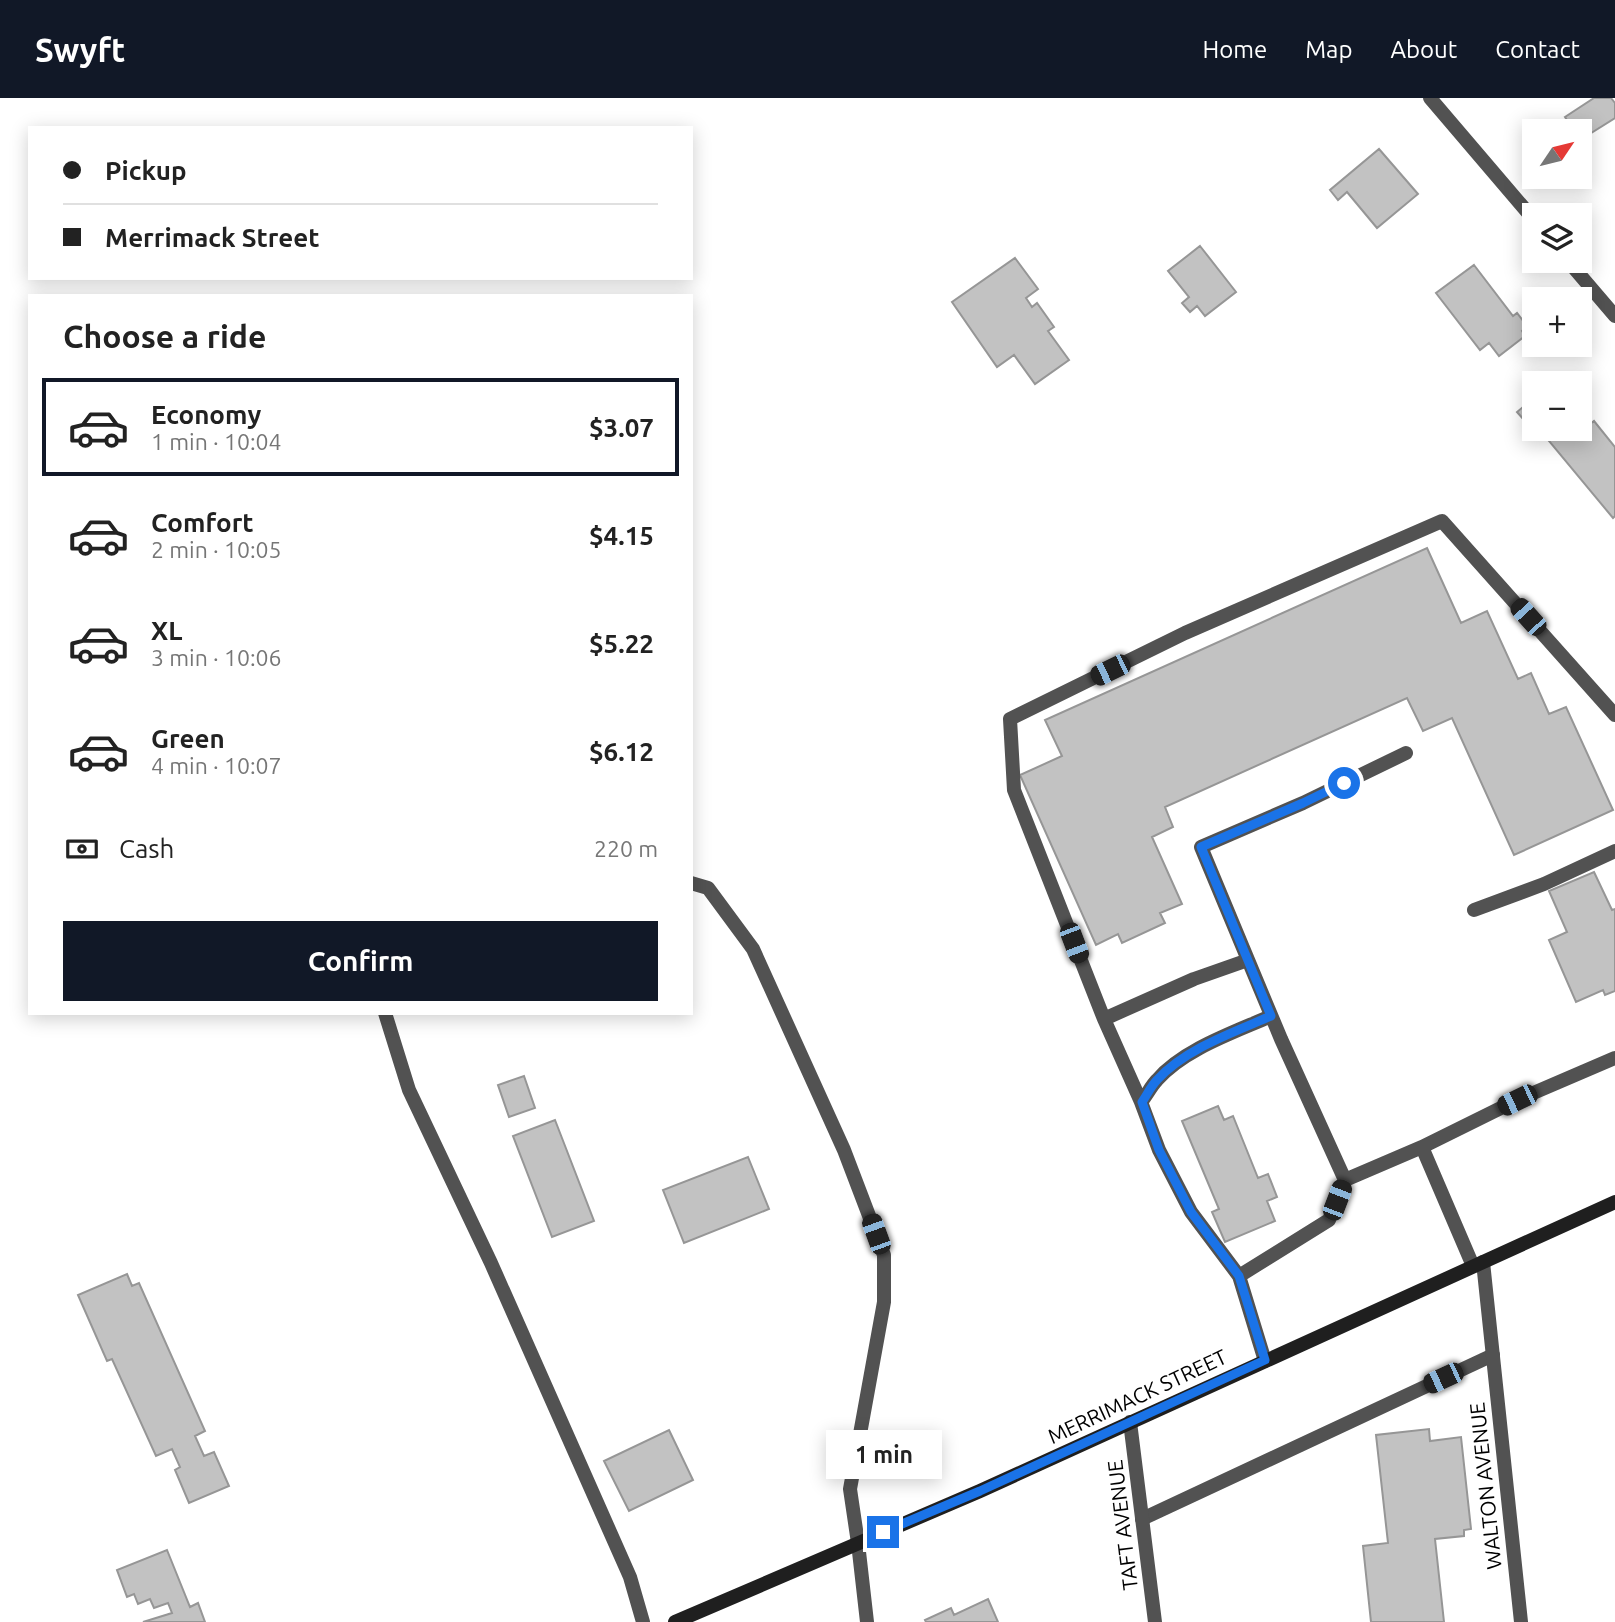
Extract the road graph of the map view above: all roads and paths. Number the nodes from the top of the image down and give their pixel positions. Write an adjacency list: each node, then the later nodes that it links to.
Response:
1 (1430, 98): 2 (street)
2 (1522, 206)
3 (1578, 273): 4 (street)
4 (1615, 316)
5 (1615, 715): 13 (street)
6 (1406, 753): 10 (street)
7 (1615, 851): 9 (street)
8 (693, 884): 25 (street)
9 (1474, 910)
10 (1248, 960): 12 (street); 13 (street)
11 (386, 1015): 26 (street)
12 (1271, 1016): 15 (street); 17 (street)
13 (1104, 1019): 15 (street)
14 (1615, 1058): 16 (street)
15 (1142, 1102): 20 (street)
16 (1422, 1147): 17 (street); 19 (street, WALTON AVENUE)
17 (1345, 1180): 20 (street)
18 (1615, 1202): 19 (main road, MERRIMACK STREET)
19 (1478, 1264): 21 (street, WALTON AVENUE); 22 (main road, MERRIMACK STREET)
20 (1239, 1276): 22 (street)
21 (1493, 1355): 24 (street); 30 (street, WALTON AVENUE)
22 (1265, 1360): 23 (main road, MERRIMACK STREET)
23 (1130, 1422): 24 (street, TAFT AVENUE); 25 (main road, MERRIMACK STREET)
24 (1142, 1519): 29 (street, TAFT AVENUE)
25 (858, 1543): 27 (main road, MERRIMACK STREET); 28 (street)
26 (643, 1622)
27 (675, 1622)
28 (867, 1622)
29 (1155, 1622)
30 (1521, 1622)

